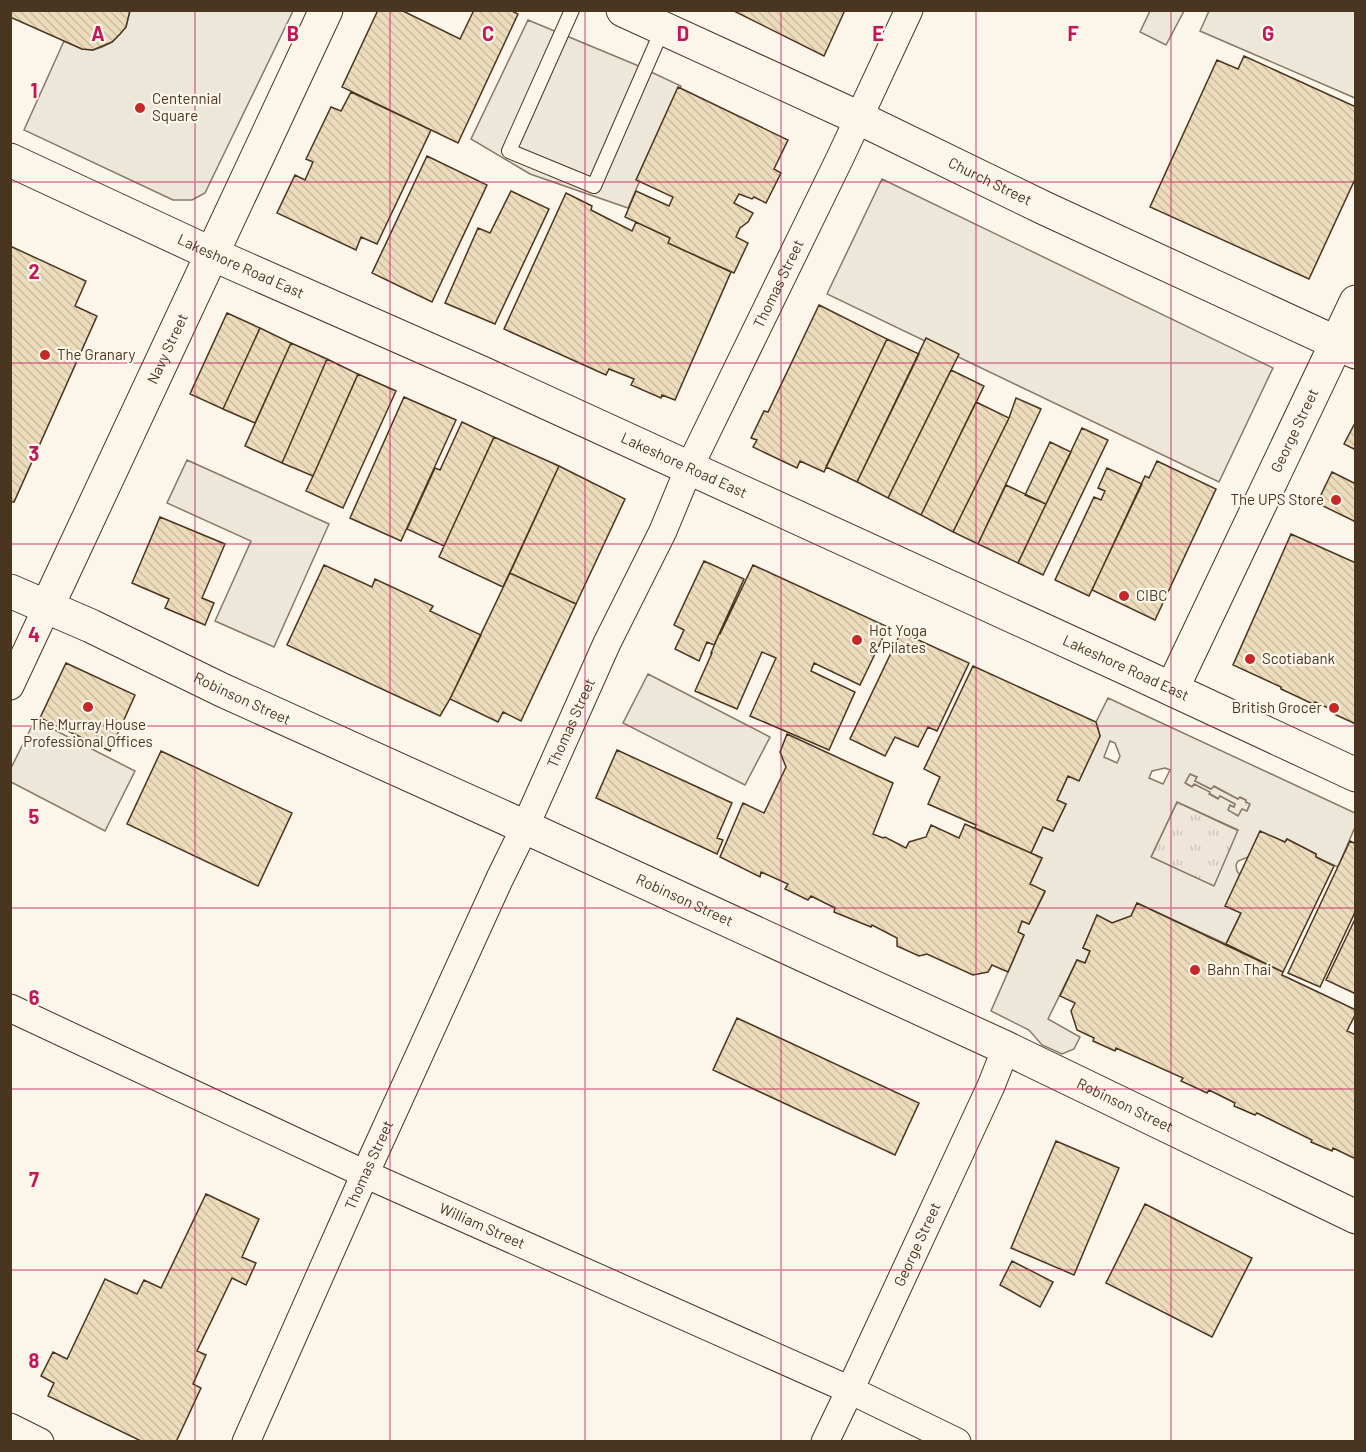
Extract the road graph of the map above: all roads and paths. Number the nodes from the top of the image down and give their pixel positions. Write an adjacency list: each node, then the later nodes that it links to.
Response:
1 (326, 10): 8 (street, Navy Street)
2 (572, 10): 5 (lane)
3 (624, 10): 5 (street, Church Street)
4 (909, 10): 6 (street, Thomas Street)
5 (663, 28): 6 (street, Church Street)
6 (859, 118): 10 (street, Church Street); 11 (street, Thomas Street)
7 (10, 160): 8 (street, Lakeshore Road East)
8 (212, 254): 11 (street, Lakeshore Road East); 13 (street, Navy Street)
9 (1356, 302): 10 (street, George Street)
10 (1345, 347): 15 (street, George Street)
11 (689, 468): 15 (street, Lakeshore Road East); 17 (street, Thomas Street)
12 (10, 591): 13 (street, Robinson Street)
13 (46, 607): 14 (street, Navy Street); 17 (street, Robinson Street)
14 (10, 686)
15 (1172, 689): 16 (street, Lakeshore Road East)
16 (1356, 775)
17 (525, 827): 19 (street, Robinson Street); 20 (street, Thomas Street)
18 (10, 1008): 20 (street, William Street)
19 (1006, 1048): 21 (street, Robinson Street); 22 (street, George Street)
20 (365, 1174): 22 (street, William Street); 25 (street, Thomas Street)
21 (1356, 1217)
22 (850, 1390): 26 (street, George Street); 27 (street, William Street)
23 (10, 1427): 24 (street)
24 (40, 1442)
25 (246, 1442)
26 (825, 1442)
27 (957, 1442)

